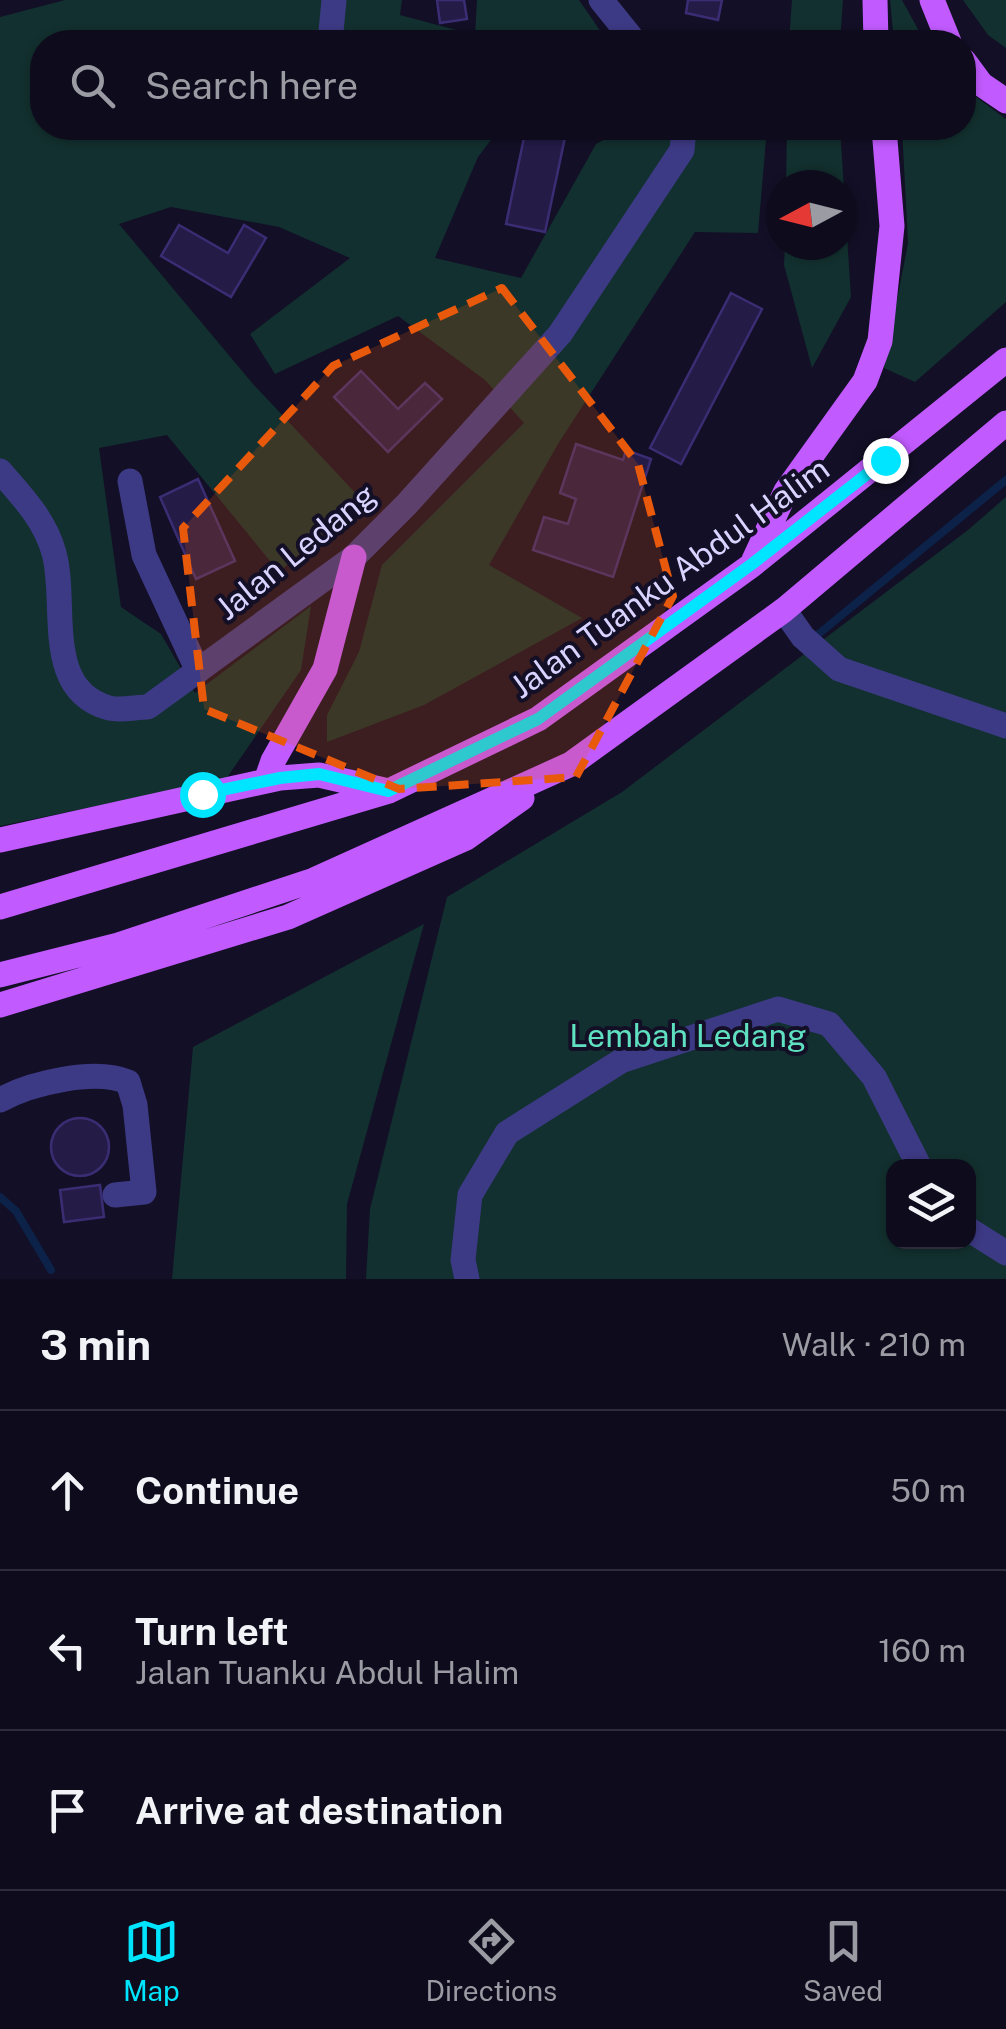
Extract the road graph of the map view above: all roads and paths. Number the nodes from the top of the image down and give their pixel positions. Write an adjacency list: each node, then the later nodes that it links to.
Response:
1 (334, 0): 5 (street)
2 (601, 0): 6 (street)
3 (876, 0): 7 (main road)
4 (932, 0): 8 (main road)
5 (331, 30)
6 (625, 30)
7 (876, 30)
8 (944, 30)
9 (976, 77): 10 (main road)
10 (1006, 101)
11 (683, 140): 17 (street, Jalan Ledang)
12 (885, 140): 18 (main road)
13 (1006, 360): 18 (main road, Jalan Tuanku Abdul Halim)
14 (1006, 423): 19 (main road)
15 (0, 471): 20 (street, Jalan Ledang)
16 (130, 480): 20 (street)
17 (354, 556): 20 (street, Jalan Ledang); 23 (main road)
18 (752, 564): 24 (main road, Jalan Tuanku Abdul Halim)
19 (784, 610): 21 (street); 22 (main road)
20 (198, 671)
21 (1006, 726)
22 (570, 764): 27 (main road); 28 (main road)
23 (266, 782): 24 (main road); 25 (main road)
24 (388, 791): 26 (main road, Jalan Tuanku Abdul Halim)
25 (0, 840)
26 (0, 907)
27 (0, 976)
28 (0, 1005)
29 (0, 1100): 31 (street)
30 (915, 1159): 34 (street)
31 (115, 1195)
32 (976, 1234): 33 (street)
33 (1006, 1253)
34 (467, 1279)

